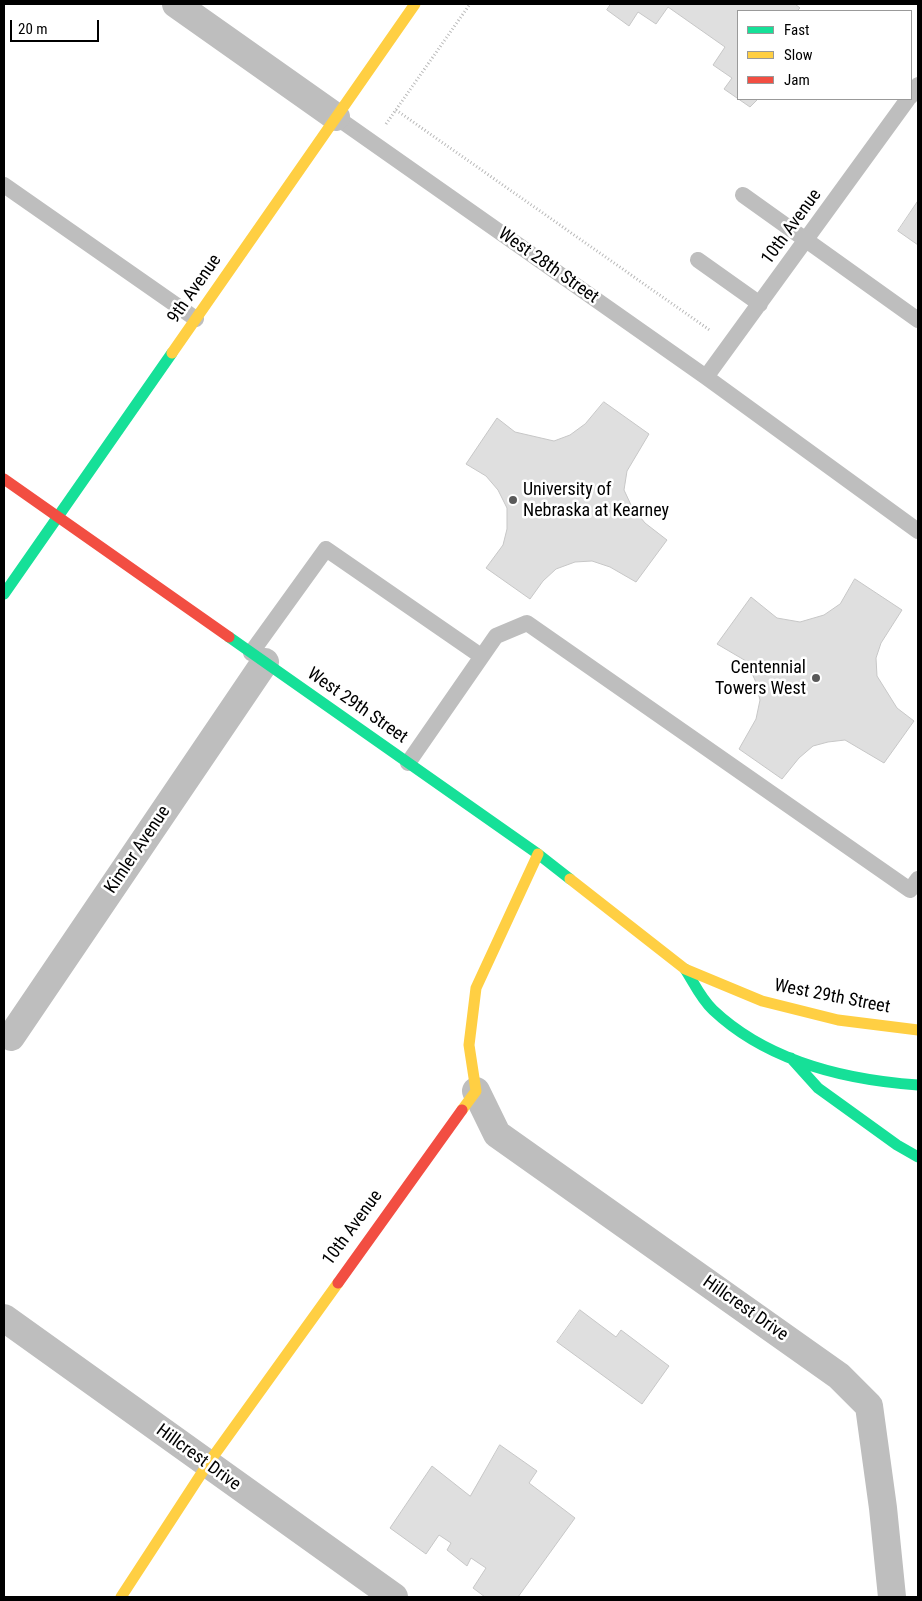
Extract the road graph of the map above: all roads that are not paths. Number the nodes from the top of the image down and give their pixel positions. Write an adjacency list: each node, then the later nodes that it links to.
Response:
1 (176, 4): 4 (street, West 28th Street)
2 (415, 4): 4 (street, 9th Avenue)
3 (907, 100): 7 (lane, 10th Avenue)
4 (336, 117): 10 (street, 9th Avenue); 12 (lane, West 28th Street)
5 (4, 184): 10 (lane)
6 (744, 195): 7 (lane)
7 (807, 241): 9 (lane, 10th Avenue); 11 (lane)
8 (698, 260): 9 (lane)
9 (760, 304): 12 (lane, 10th Avenue)
10 (196, 319): 14 (street, 9th Avenue)
11 (918, 320)
12 (706, 377): 15 (lane, West 28th Street)
13 (4, 479): 14 (street, West 29th Street)
14 (57, 516): 16 (street, 9th Avenue); 18 (street, West 29th Street)
15 (918, 531)
16 (4, 594)
17 (481, 656): 18 (lane); 19 (lane); 21 (lane)
18 (258, 658): 19 (street, West 29th Street); 24 (street, Kimler Avenue)
19 (408, 763): 20 (street, West 29th Street)
20 (538, 854): 22 (street, West 29th Street); 27 (street)
21 (914, 885)
22 (685, 969): 23 (street, West 29th Street); 25 (street, West 29th Street)
23 (918, 1030)
24 (11, 1037)
25 (788, 1055): 26 (street, West 29th Street); 28 (street)
26 (918, 1085)
27 (476, 1091): 30 (street, 10th Avenue); 33 (street, Hillcrest Drive)
28 (918, 1157)
29 (4, 1318): 30 (street, Hillcrest Drive)
30 (206, 1465): 31 (street, 10th Avenue); 32 (street, Hillcrest Drive)
31 (121, 1597)
32 (394, 1597)
33 (892, 1597)

